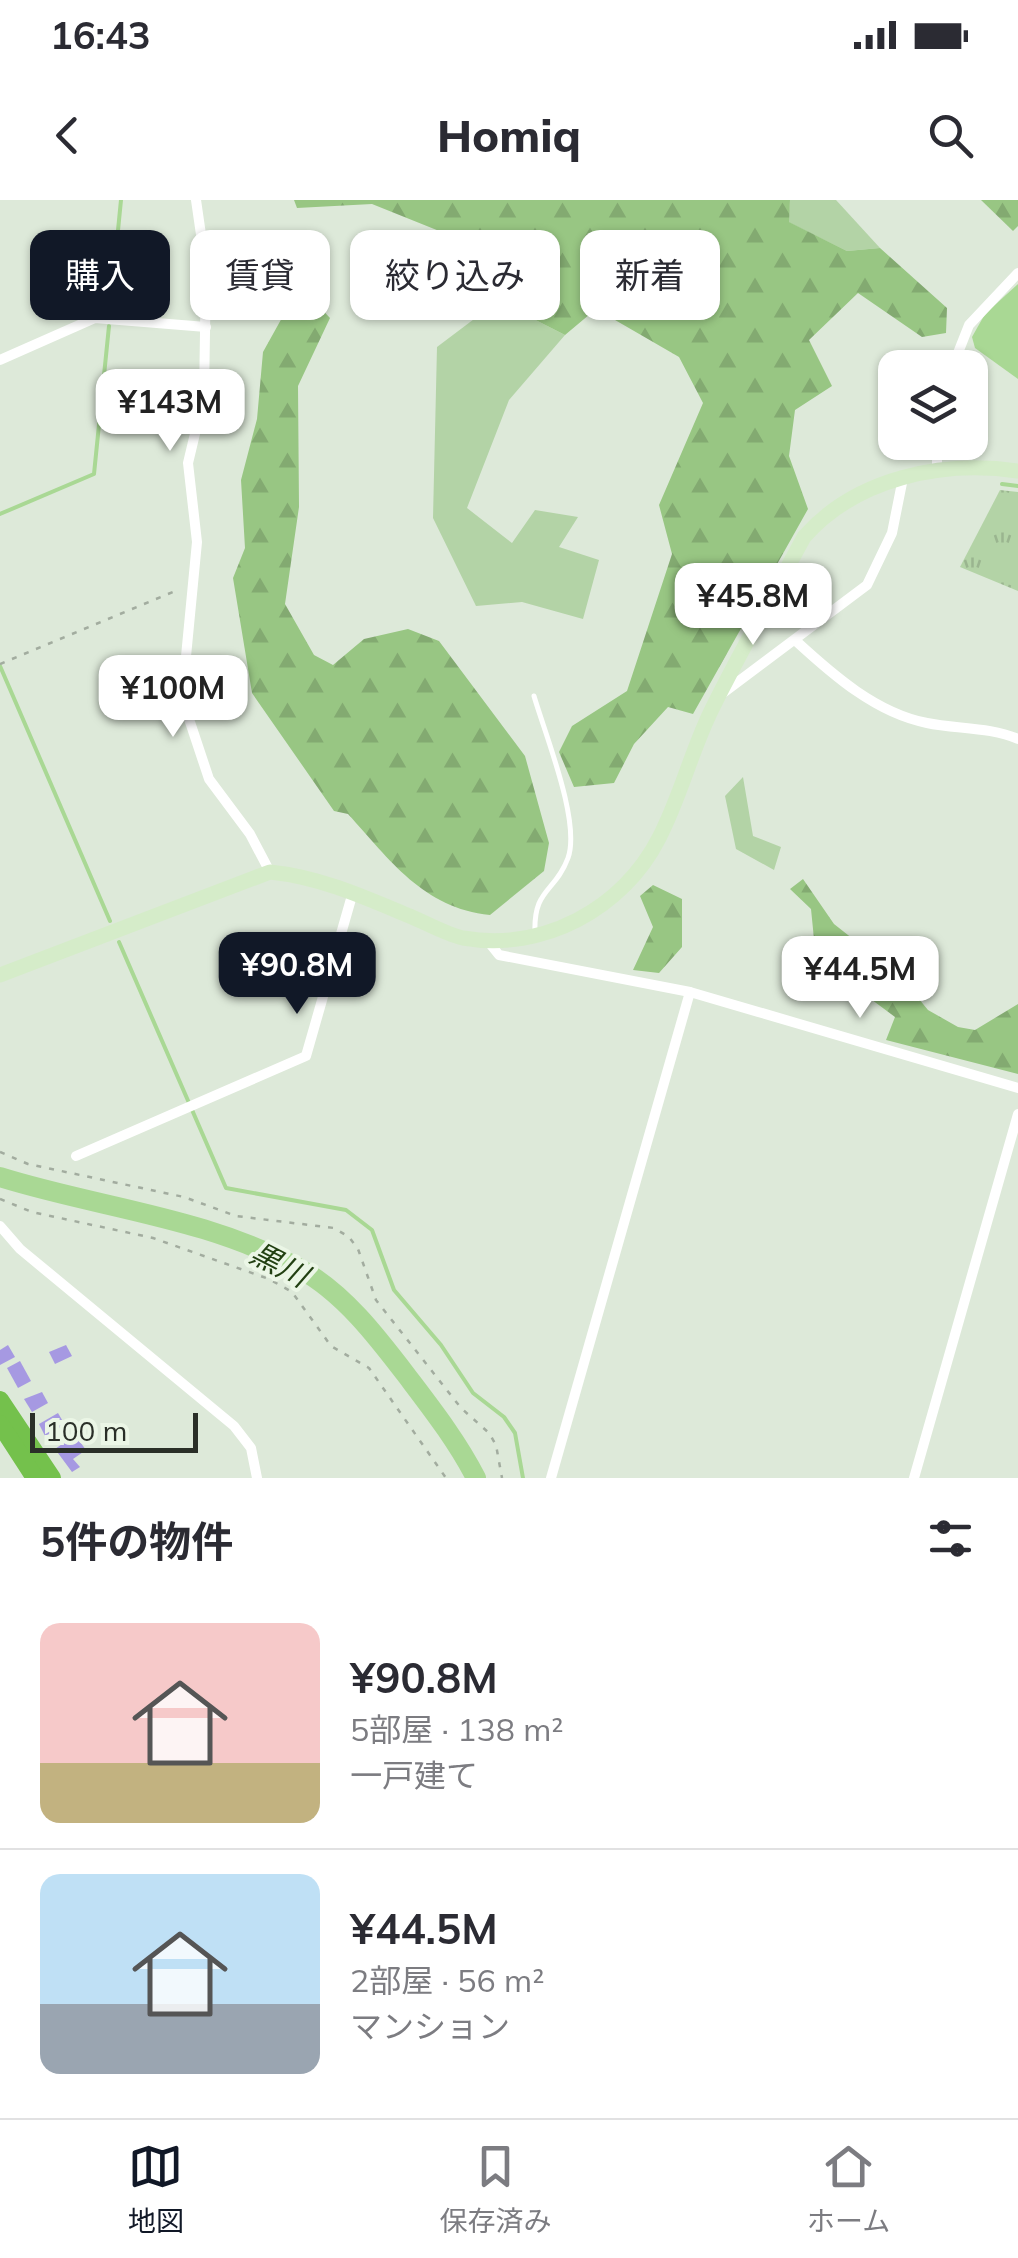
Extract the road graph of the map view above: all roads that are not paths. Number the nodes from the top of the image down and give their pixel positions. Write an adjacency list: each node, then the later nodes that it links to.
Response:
1 (196, 200): 3 (street)
2 (1018, 273): 4 (street)
3 (206, 327): 5 (street); 14 (street)
4 (960, 350)
5 (0, 360)
6 (937, 460): 7 (street)
7 (937, 470): 8 (street); 9 (street)
8 (1018, 472)
9 (903, 478): 10 (street); 12 (street)
10 (796, 641): 12 (street); 13 (street)
11 (534, 696): 16 (lane)
12 (718, 697): 16 (street)
13 (1018, 739)
14 (270, 872): 15 (street); 18 (street)
15 (353, 892): 17 (street); 22 (street)
16 (535, 937): 17 (street)
17 (486, 939): 19 (street)
18 (0, 975)
19 (690, 992): 20 (street); 29 (street)
20 (1018, 1088)
21 (1018, 1114): 30 (street)
22 (76, 1156)
23 (0, 1226): 28 (street)
24 (0, 1400): 27 (highway)
25 (0, 1424): 26 (highway)
26 (35, 1478)
27 (52, 1478)
28 (258, 1478)
29 (550, 1478)
30 (914, 1478)

